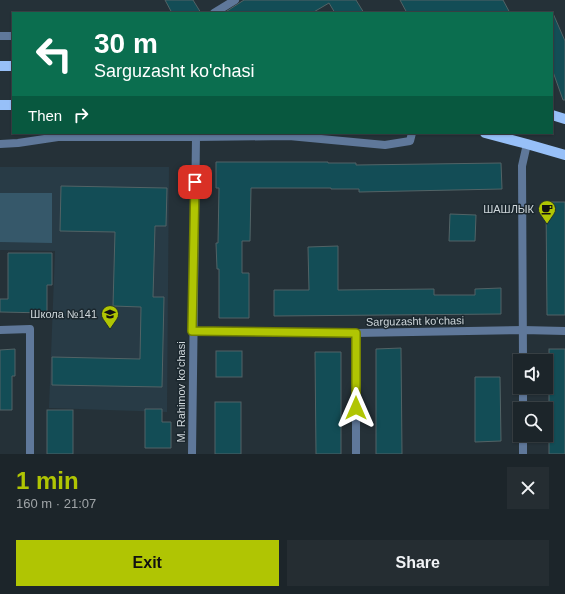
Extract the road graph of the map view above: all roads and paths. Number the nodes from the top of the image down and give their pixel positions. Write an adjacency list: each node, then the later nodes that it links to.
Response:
1 (235, 0): 2 (street)
2 (216, 12)
3 (0, 36): 4 (street)
4 (12, 36)
5 (0, 66): 6 (main road)
6 (12, 66)
7 (0, 105): 8 (main road)
8 (12, 105)
9 (553, 115): 10 (main road)
10 (565, 119)
11 (412, 134): 13 (street)
12 (489, 134): 15 (main road)
13 (196, 137): 14 (street); 19 (street, M. Rahimov ko'chasi)
14 (0, 144)
15 (527, 144): 16 (main road); 18 (street)
16 (565, 155)
17 (0, 330): 24 (street)
18 (523, 330): 20 (street, Sarguzasht ko'chasi); 21 (street, Sarguzasht ko'chasi); 22 (street)
19 (192, 331): 21 (street, Sarguzasht ko'chasi); 25 (street, M. Rahimov ko'chasi)
20 (565, 331)
21 (356, 333): 26 (street)
22 (523, 354)
23 (523, 442): 27 (street)
24 (30, 454)
25 (192, 454)
26 (356, 454)
27 (523, 454)

